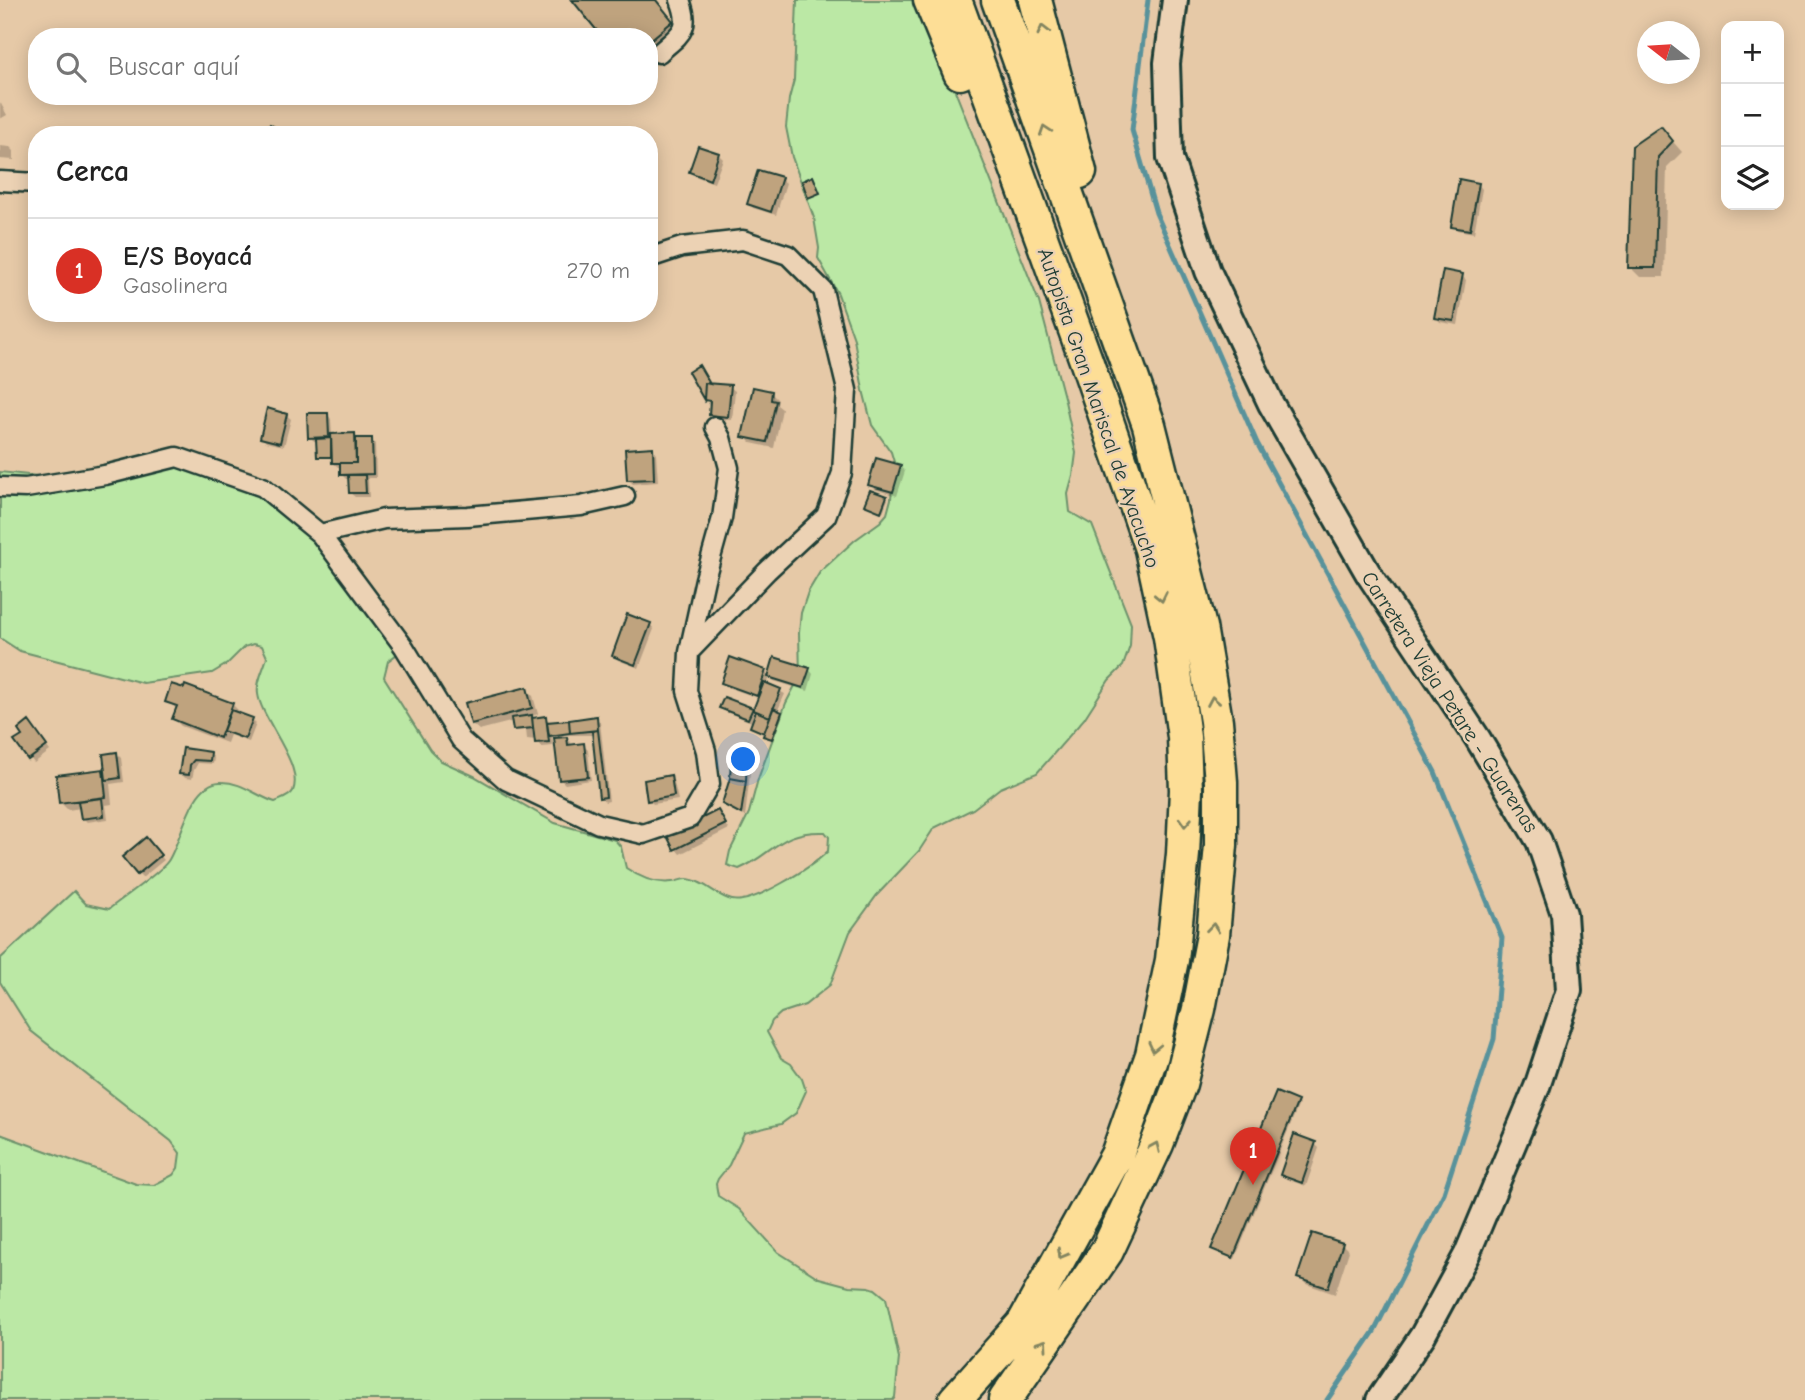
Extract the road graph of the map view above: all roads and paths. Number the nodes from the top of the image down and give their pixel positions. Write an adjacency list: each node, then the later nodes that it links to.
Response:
1 (680, 0): 7 (street)
2 (930, 0): 13 (highway)
3 (955, 0): 13 (highway, Autopista Gran Mariscal de Ayacucho)
4 (998, 0): 11 (highway, Autopista Gran Mariscal de Ayacucho, one-way to 4)
5 (1035, 0): 11 (highway, one-way to 5)
6 (1175, 0): 20 (main road, Carretera Vieja Petare - Guarenas)
7 (659, 53)
8 (0, 181): 9 (street)
9 (28, 183)
10 (658, 255): 17 (street)
11 (1149, 425): 19 (highway, Autopista Gran Mariscal de Ayacucho, one-way to 11)
12 (715, 426): 17 (street)
13 (1112, 433): 18 (highway, Autopista Gran Mariscal de Ayacucho, one-way to 18)
14 (0, 488): 16 (street)
15 (625, 496): 16 (street)
16 (320, 534): 17 (street)
17 (690, 652)
18 (955, 1400)
19 (1005, 1400)
20 (1379, 1400)

